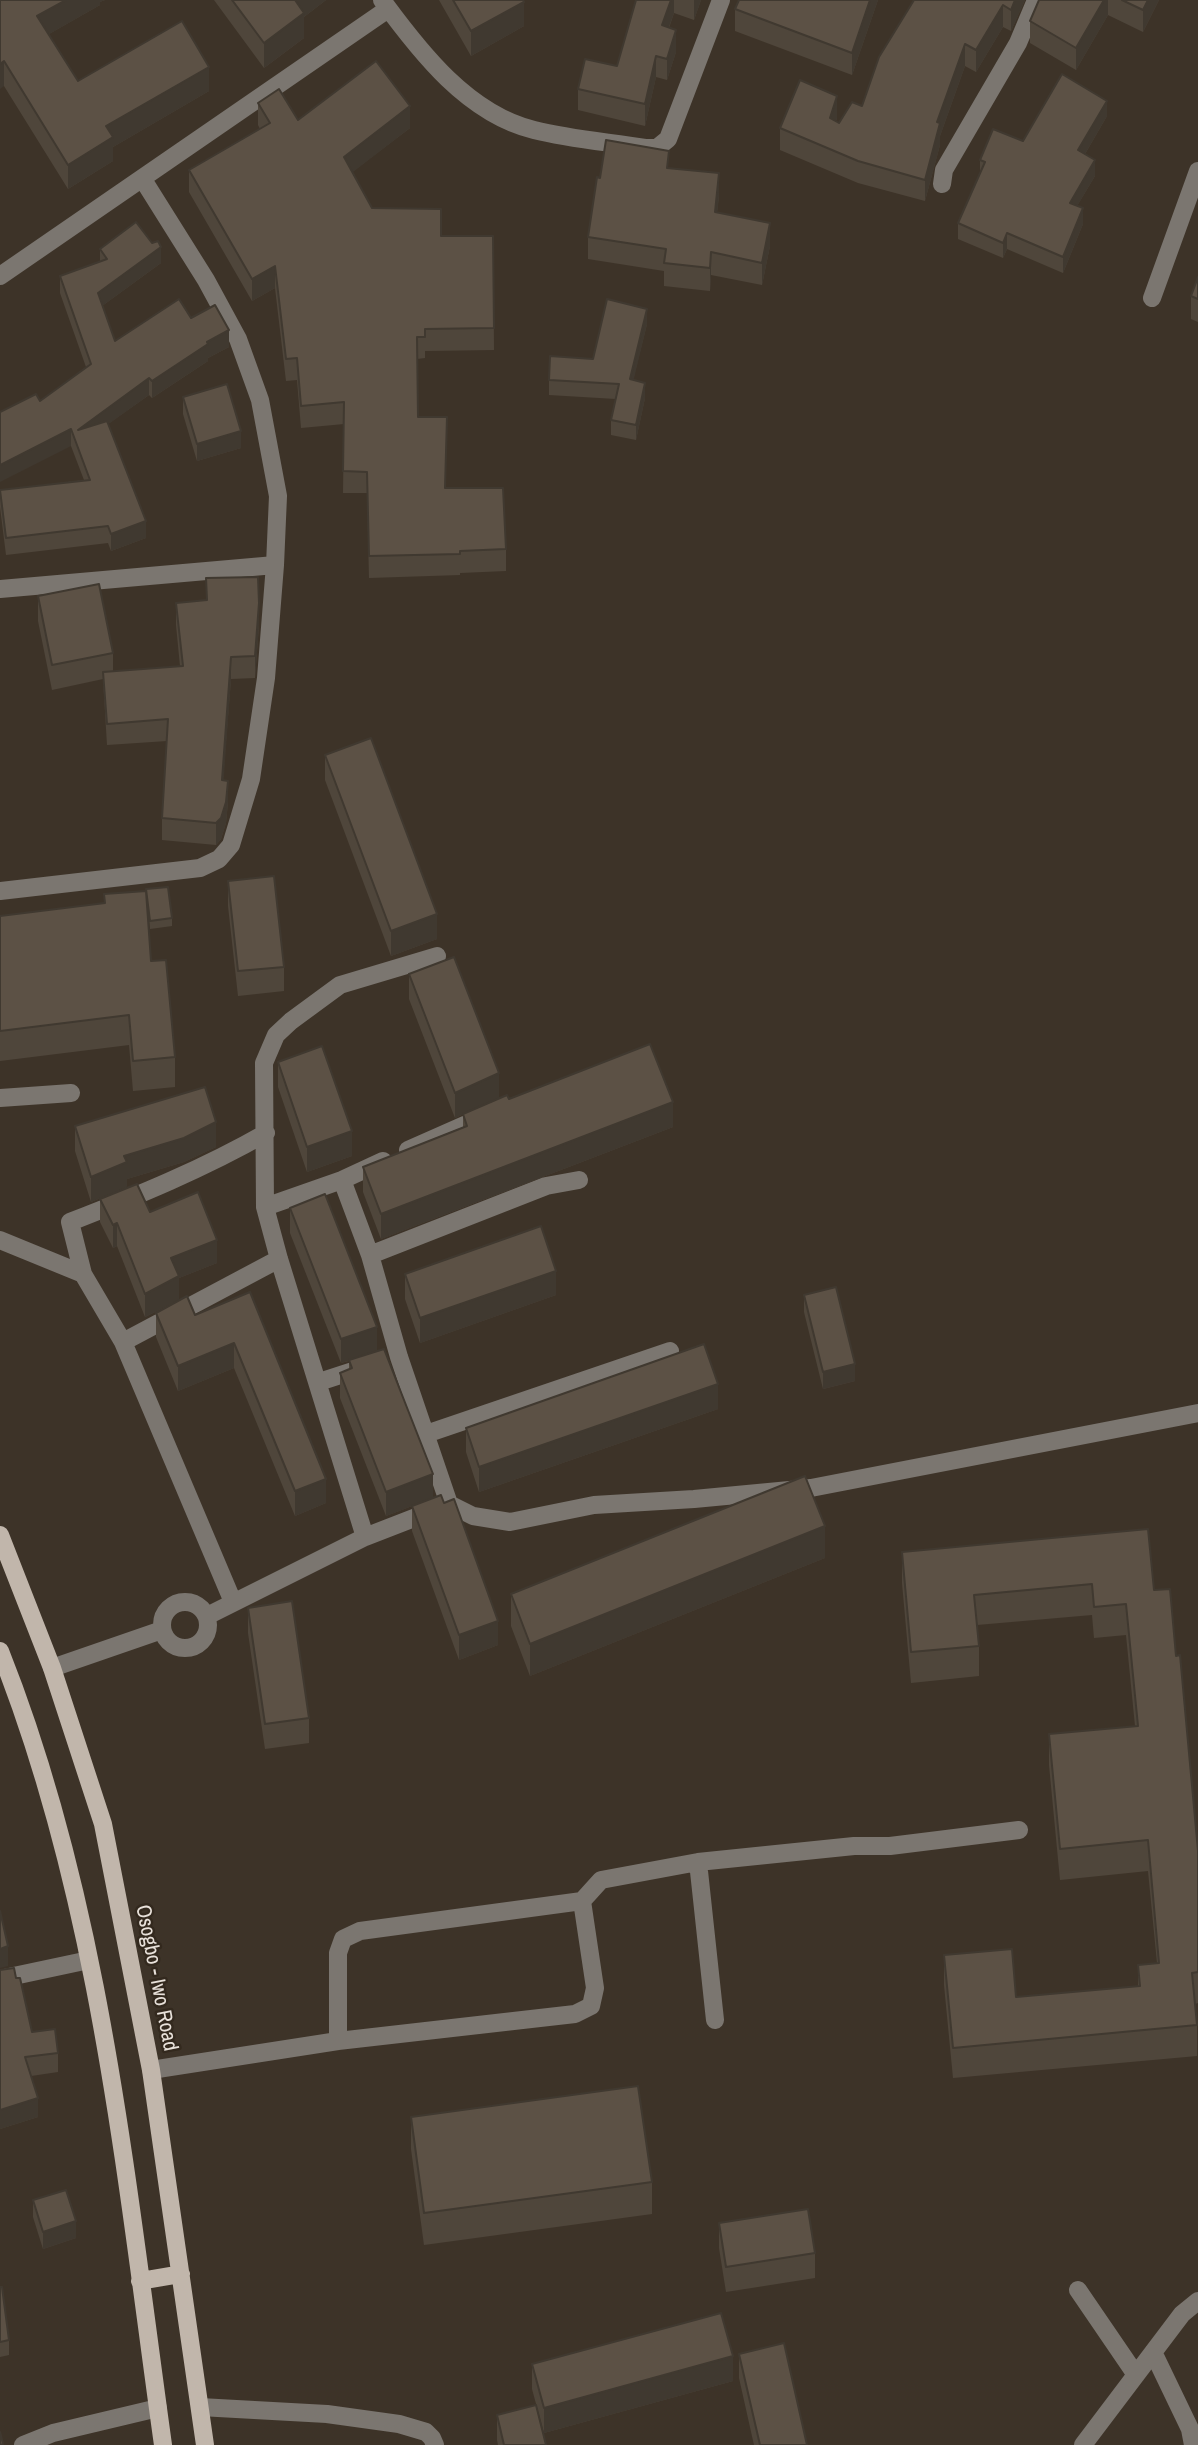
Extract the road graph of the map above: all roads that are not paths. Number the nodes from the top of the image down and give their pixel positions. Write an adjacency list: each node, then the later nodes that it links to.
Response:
1 (721, 0): 3 (street)
2 (1036, 0): 6 (street)
3 (385, 5): 5 (street)
4 (1198, 171): 8 (street)
5 (142, 178): 7 (street); 9 (street)
6 (942, 184)
7 (0, 276)
8 (1152, 298)
9 (275, 565): 10 (street); 11 (street)
10 (0, 589)
11 (0, 891)
12 (437, 956): 16 (street)
13 (71, 1093): 14 (street)
14 (0, 1098)
15 (497, 1111): 17 (street)
16 (266, 1133): 19 (street); 23 (street)
17 (342, 1180): 19 (street); 21 (street)
18 (579, 1180): 21 (street)
19 (265, 1207): 22 (street)
20 (0, 1240): 23 (street)
21 (370, 1255): 26 (street)
22 (279, 1259): 24 (street); 27 (street)
23 (83, 1275): 24 (street)
24 (123, 1342): 33 (street)
25 (670, 1351): 29 (street)
26 (399, 1357): 27 (street); 29 (street)
27 (319, 1382): 32 (street)
28 (1198, 1413): 30 (street)
29 (426, 1434): 30 (street)
30 (449, 1504): 32 (street)
31 (0, 1535): 37 (main road, Osogbo - Iwo Road)
32 (365, 1537): 33 (street)
33 (233, 1602): 34 (street)
34 (207, 1616): 35 (street); 35 (street)
35 (162, 1630): 37 (street)
36 (0, 1651): 38 (main road)
37 (52, 1668): 46 (main road, Osogbo - Iwo Road)
38 (5, 1676): 42 (main road)
39 (1019, 1830): 40 (street)
40 (698, 1862): 41 (street); 44 (street)
41 (582, 1901): 45 (street); 45 (street)
42 (89, 1961): 43 (street); 48 (main road)
43 (0, 1979)
44 (715, 2020)
45 (338, 2041): 46 (street)
46 (151, 2070): 47 (main road, Osogbo - Iwo Road)
47 (181, 2274): 48 (main road); 53 (main road, Osogbo - Iwo Road)
48 (140, 2281): 54 (main road)
49 (1078, 2290): 52 (street)
50 (1198, 2301): 51 (street)
51 (1153, 2352): 52 (street); 60 (street)
52 (1136, 2375): 59 (street)
53 (200, 2407): 57 (main road, Osogbo - Iwo Road); 58 (street)
54 (158, 2408): 55 (street); 56 (main road)
55 (23, 2445)
56 (163, 2445)
57 (205, 2445)
58 (435, 2445)
59 (1083, 2445)
60 (1193, 2445)

